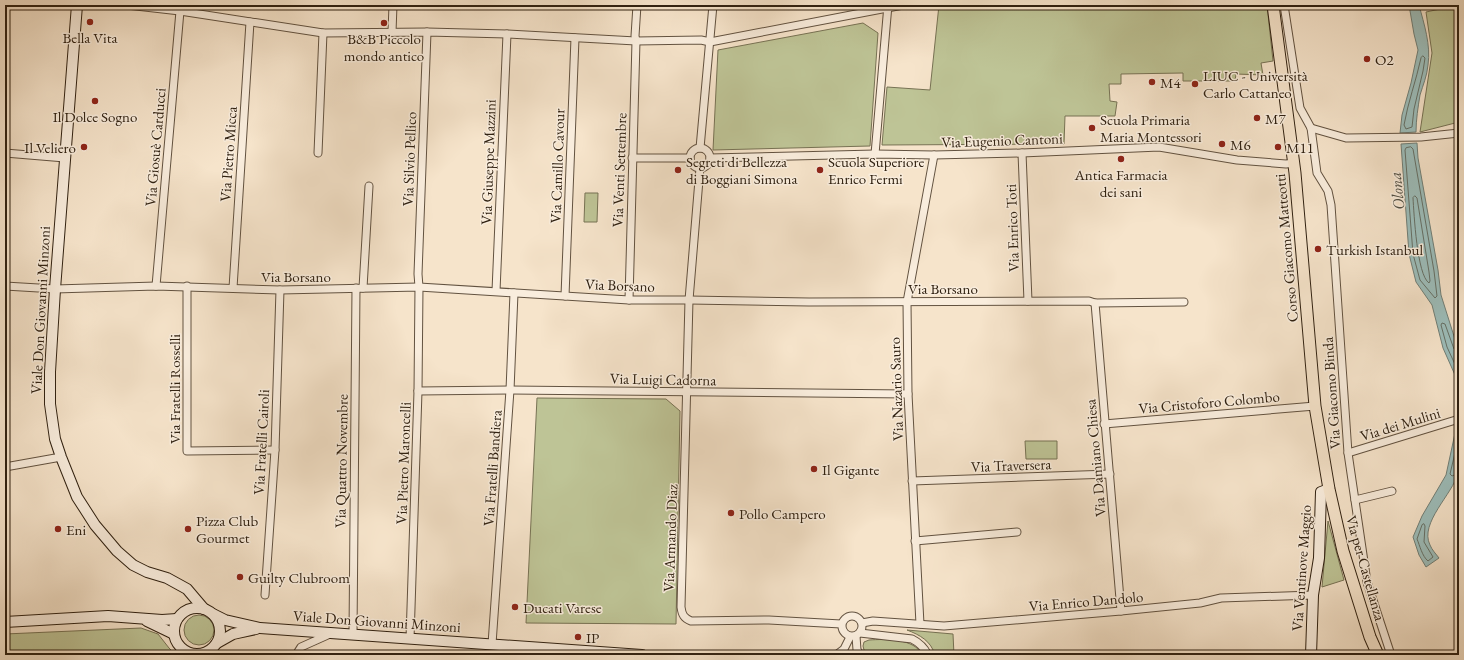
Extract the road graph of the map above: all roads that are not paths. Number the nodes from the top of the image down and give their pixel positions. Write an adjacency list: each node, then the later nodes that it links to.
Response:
1 (77, 5): 27 (street, Viale Don Giovanni Minzoni)
2 (127, 5): 10 (street)
3 (393, 5): 12 (street)
4 (637, 5): 17 (street, Via Venti Settembre)
5 (713, 5): 18 (street)
6 (903, 5): 9 (street)
7 (1274, 5): 31 (main road, Corso Giacomo Matteotti)
8 (1284, 5): 19 (street, Via Giacomo Binda)
9 (888, 6): 18 (street); 25 (street)
10 (180, 11): 11 (street); 35 (street, Via Giosuè Carducci)
11 (250, 22): 14 (street); 38 (street, Via Pietro Micca)
12 (392, 32): 13 (street); 14 (street)
13 (427, 32): 15 (street); 37 (street, Via Silvio Pellico)
14 (323, 33): 24 (street)
15 (507, 34): 16 (street); 42 (street, Via Giuseppe Mazzini)
16 (575, 38): 17 (street); 44 (street, Via Camillo Cavour)
17 (636, 41): 18 (street); 28 (street, Via Venti Settembre)
18 (710, 42): 21 (street)
19 (1311, 128): 20 (street); 59 (street, Via Giacomo Binda)
20 (1459, 133)
21 (700, 148): 29 (street); 30 (street)
22 (5, 153): 27 (street)
23 (1022, 153): 26 (street, Via Eugenio Cantoni); 31 (street, Via Eugenio Cantoni); 47 (street, Via Enrico Toti)
24 (318, 154)
25 (875, 154): 26 (street, Via Eugenio Cantoni); 30 (street, Via Eugenio Cantoni)
26 (934, 155): 48 (street, Via Nazario Sauro)
27 (65, 158): 40 (street, Viale Don Giovanni Minzoni)
28 (632, 158): 29 (street); 45 (street, Via Venti Settembre)
29 (690, 158): 32 (street)
30 (710, 158): 32 (street)
31 (1294, 163): 55 (main road, Corso Giacomo Matteotti)
32 (700, 168): 46 (street, Via Armando Diaz)
33 (369, 186): 39 (street, Via Quattro Novembre)
34 (5, 286): 40 (street, Via Borsano)
35 (156, 286): 36 (street, Via Borsano); 40 (street, Via Borsano)
36 (187, 286): 38 (street, Via Borsano); 58 (street, Via Fratelli Rosselli)
37 (419, 287): 39 (street, Via Borsano); 42 (street, Via Borsano); 52 (street, Via Pietro Maroncelli)
38 (233, 288): 41 (street, Via Borsano)
39 (360, 288): 41 (street, Via Borsano); 84 (street, Via Quattro Novembre)
40 (55, 289): 60 (street, Viale Don Giovanni Minzoni)
41 (280, 290): 58 (street, Via Fratelli Cairoli)
42 (496, 291): 43 (street, Via Borsano)
43 (514, 292): 44 (street, Via Borsano); 51 (street, Via Fratelli Bandiera)
44 (565, 296): 45 (street, Via Borsano)
45 (629, 300): 46 (street, Via Borsano)
46 (689, 300): 48 (street, Via Borsano); 53 (street, Via Armando Diaz)
47 (1028, 301): 48 (street, Via Borsano); 50 (street, Via Borsano)
48 (907, 302): 54 (street, Via Nazario Sauro)
49 (1184, 302): 50 (street, Via Borsano)
50 (1095, 303): 57 (street, Via Damiano Chiesa)
51 (510, 390): 52 (street, Via Luigi Cadorna); 53 (street, Via Luigi Cadorna); 88 (street, Via Fratelli Bandiera)
52 (418, 391): 86 (street, Via Pietro Maroncelli)
53 (687, 393): 54 (street, Via Luigi Cadorna); 79 (street, Via Armando Diaz)
54 (908, 394): 63 (street, Via Nazario Sauro)
55 (1315, 406): 57 (street, Via Cristoforo Colombo); 64 (main road, Corso Giacomo Matteotti)
56 (1459, 419): 59 (street, Via dei Mulini)
57 (1104, 424): 62 (street, Via Damiano Chiesa)
58 (275, 450): 70 (street, Via Fratelli Cairoli)
59 (1348, 453): 66 (street, Via Giacomo Binda)
60 (61, 457): 61 (street); 69 (street, Viale Don Giovanni Minzoni)
61 (5, 467)
62 (1110, 474): 63 (street, Via Traversera); 73 (street, Via Damiano Chiesa)
63 (912, 481): 68 (street, Via Nazario Sauro)
64 (1329, 489): 71 (street, Via Ventinove Maggio); 95 (main road, Via per Castellanza)
65 (1392, 491): 66 (street)
66 (1355, 500): 96 (street, Via Giacomo Binda)
67 (1017, 532): 68 (street)
68 (915, 541): 80 (street, Via Nazario Sauro)
69 (180, 584): 72 (street); 74 (street, Viale Don Giovanni Minzoni)
70 (265, 595)
71 (1313, 595): 73 (street, Via Enrico Dandolo); 94 (street, Via Ventinove Maggio)
72 (187, 610): 74 (street); 76 (street)
73 (1122, 611): 80 (street, Via Enrico Dandolo)
74 (209, 612): 81 (street, Viale Don Giovanni Minzoni); 87 (street)
75 (141, 619): 76 (street); 77 (street); 83 (street)
76 (177, 619): 83 (street)
77 (5, 622)
78 (862, 623): 79 (street, Via Enrico Dandolo); 80 (street, Via Enrico Dandolo); 85 (street)
79 (841, 624): 85 (street)
80 (920, 624)
81 (260, 628): 82 (street, Viale Don Giovanni Minzoni); 87 (street, Viale Don Giovanni Minzoni)
82 (333, 632): 84 (street, Viale Don Giovanni Minzoni); 89 (street)
83 (174, 634): 87 (street)
84 (353, 634): 86 (street, Viale Don Giovanni Minzoni)
85 (855, 635): 91 (street); 92 (street); 93 (street)
86 (410, 639): 88 (street, Viale Don Giovanni Minzoni)
87 (217, 643)
88 (492, 644): 90 (street, Viale Don Giovanni Minzoni)
89 (296, 654)
90 (642, 655)
91 (836, 655)
92 (861, 655)
93 (928, 655)
94 (1311, 655)
95 (1378, 655)
96 (1391, 655)

